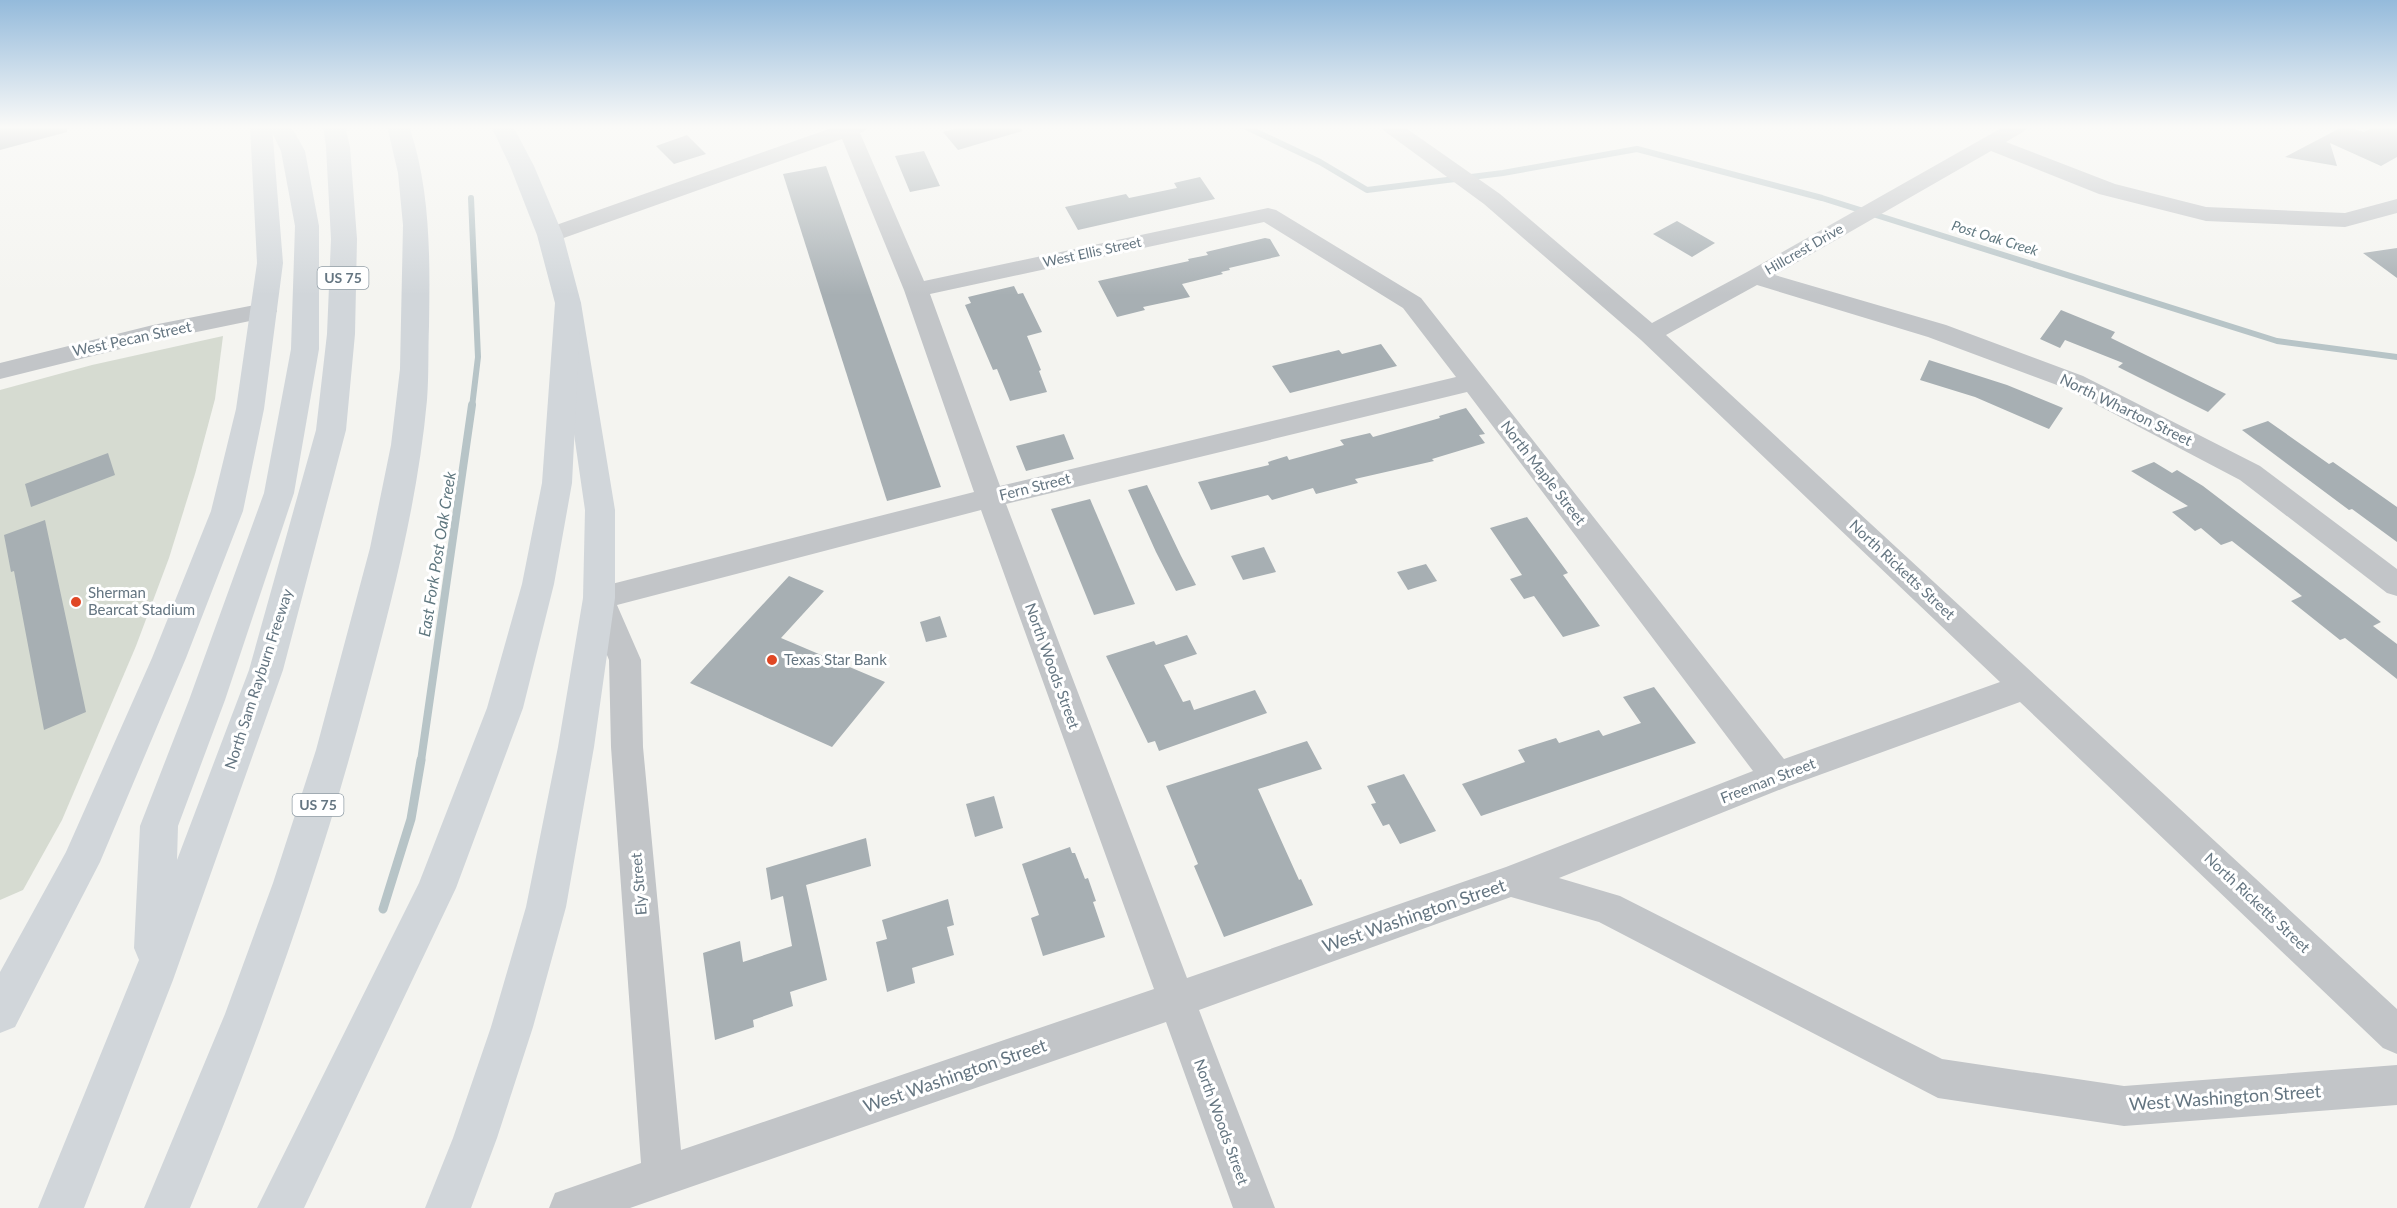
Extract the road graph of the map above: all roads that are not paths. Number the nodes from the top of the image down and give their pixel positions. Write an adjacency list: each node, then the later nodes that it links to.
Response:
1 (265, 182): 17 (main road)
2 (299, 182): 27 (main road)
3 (340, 182): 27 (main road, North Sam Rayburn Freeway / US 75)
4 (409, 182): 33 (main road, US 75)
5 (529, 182): 13 (main road)
6 (697, 182): 13 (street)
7 (874, 182): 15 (street, North Woods Street)
8 (1469, 182): 18 (street, North Ricketts Street)
9 (1922, 182): 14 (street, Hillcrest Drive)
10 (2090, 182): 11 (street)
11 (2397, 207)
12 (1268, 214): 15 (street, West Ellis Street); 20 (street, North Maple Street)
13 (550, 235): 16 (main road)
14 (1755, 277): 18 (street, Hillcrest Drive); 22 (street, North Wharton Street)
15 (916, 290): 21 (street, North Woods Street)
16 (568, 303): 23 (main road); 35 (main road)
17 (265, 311): 19 (street, West Pecan Street); 29 (main road)
18 (1650, 334): 24 (street, North Ricketts Street)
19 (0, 371)
20 (1472, 382): 21 (street, Fern Street); 25 (street, North Maple Street)
21 (990, 498): 23 (street, Fern Street); 28 (street, North Woods Street)
22 (2397, 585)
23 (599, 598): 32 (street, Ely Street); 36 (main road)
24 (2027, 686): 25 (street, Freeman Street); 30 (street, North Ricketts Street)
25 (1777, 776): 26 (street, Freeman Street)
26 (1511, 881): 28 (street, West Washington Street); 31 (street, West Washington Street)
27 (152, 980): 34 (main road, North Sam Rayburn Freeway / US 75)
28 (1176, 1000): 32 (street, West Washington Street); 38 (street, North Woods Street)
29 (0, 1013)
30 (2397, 1035)
31 (2397, 1086)
32 (663, 1176): 37 (street, West Washington Street)
33 (172, 1197)
34 (63, 1203)
35 (280, 1208)
36 (448, 1208)
37 (570, 1208)
38 (1254, 1208)

